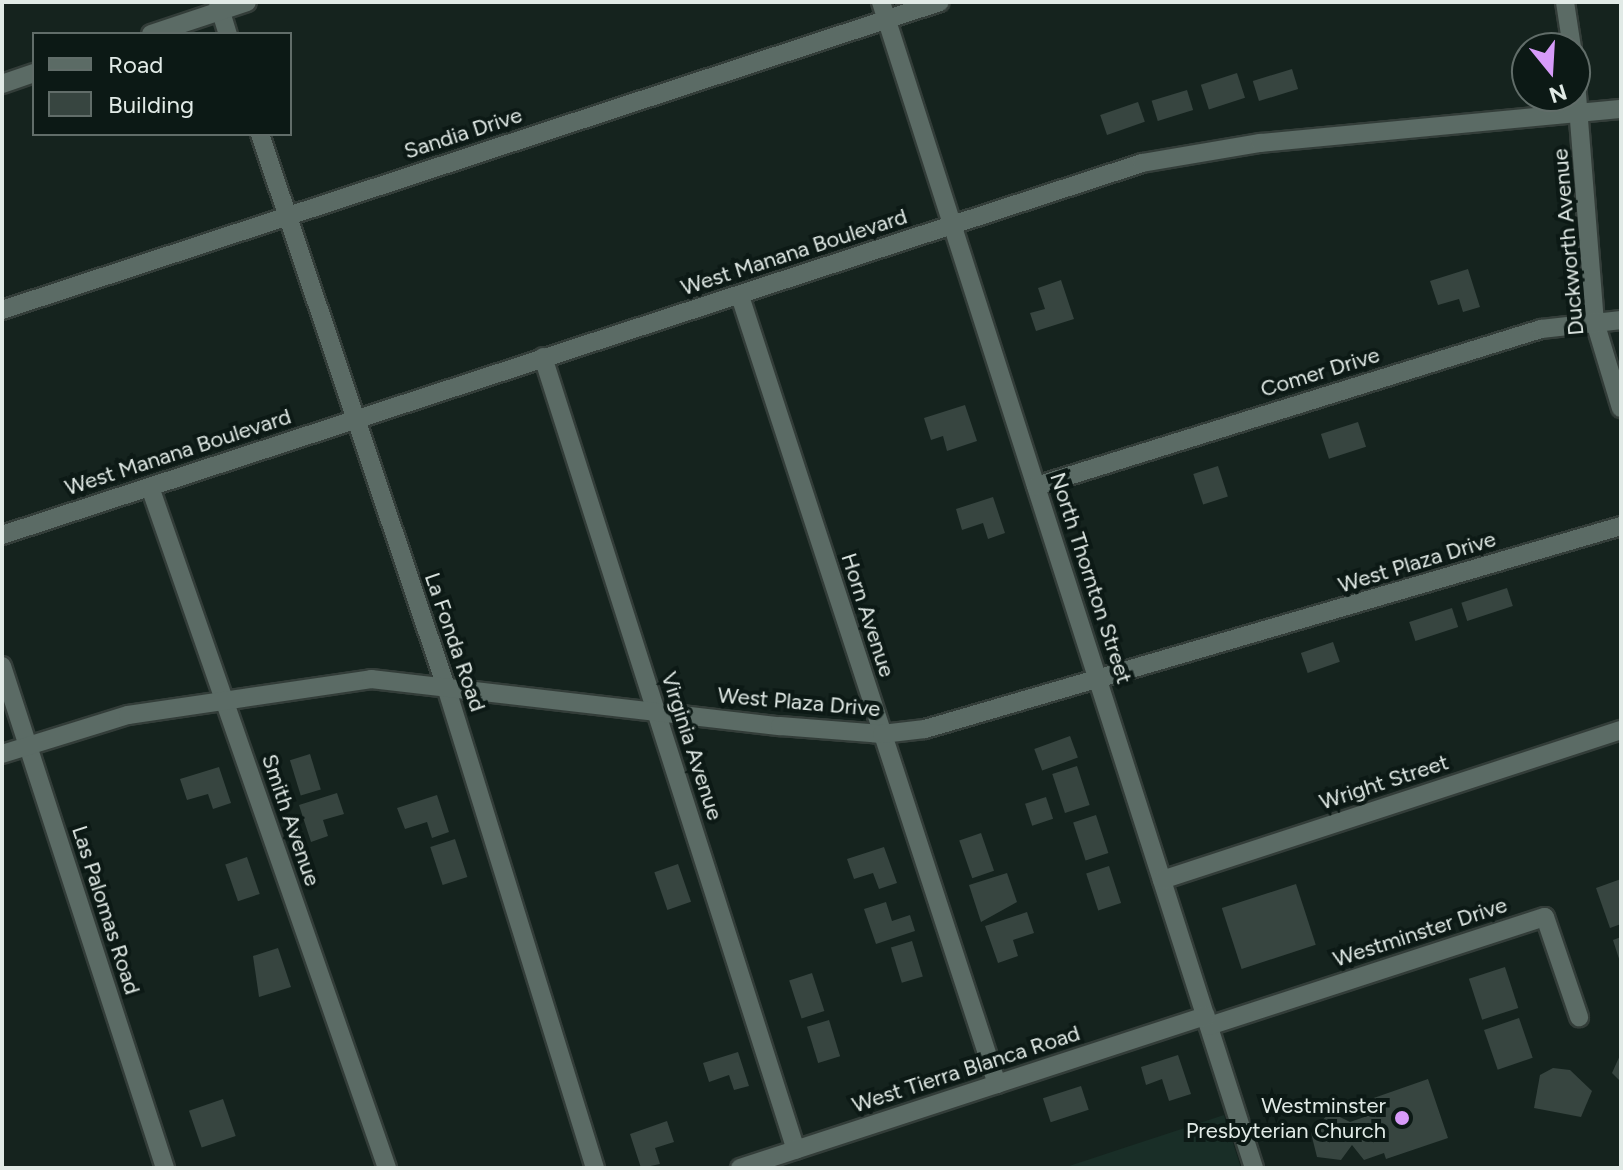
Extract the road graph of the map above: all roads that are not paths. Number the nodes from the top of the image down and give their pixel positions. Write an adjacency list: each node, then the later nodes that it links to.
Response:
1 (247, 2): 4 (street)
2 (940, 2): 5 (street, Sandia Drive)
3 (1565, 2): 8 (street)
4 (219, 6): 6 (street); 7 (street)
5 (884, 11): 15 (street, Sandia Drive); 16 (street, North Thornton Street)
6 (156, 32)
7 (227, 32)
8 (1570, 32)
9 (32, 74): 10 (street)
10 (2, 84)
11 (1621, 109): 12 (street, West Manana Boulevard)
12 (1591, 111)
13 (1581, 112): 16 (street, West Manana Boulevard); 20 (street, Duckworth Avenue)
14 (261, 136): 15 (street, La Fonda Road)
15 (288, 216): 18 (street, Sandia Drive); 23 (street, La Fonda Road)
16 (953, 224): 17 (street, West Manana Boulevard); 24 (street, North Thornton Street)
17 (740, 296): 21 (street, West Manana Boulevard); 34 (street, Horn Avenue)
18 (2, 310)
19 (1621, 320): 20 (street, Comer Drive)
20 (1595, 322): 22 (street, Duckworth Avenue); 24 (street, Comer Drive)
21 (543, 357): 23 (street, West Manana Boulevard); 32 (street, Virginia Avenue)
22 (1621, 408)
23 (354, 420): 25 (street, West Manana Boulevard); 30 (street, La Fonda Road)
24 (1036, 486): 29 (street, North Thornton Street)
25 (150, 487): 27 (street, West Manana Boulevard); 31 (street, Smith Avenue)
26 (1621, 526): 29 (street, West Plaza Drive)
27 (2, 535)
28 (2, 666): 35 (street, Las Palomas Road)
29 (1099, 683): 34 (street, West Plaza Drive); 37 (street, North Thornton Street)
30 (447, 690): 31 (street, West Plaza Drive); 32 (street, West Plaza Drive); 44 (street, La Fonda Road)
31 (224, 700): 35 (street, West Plaza Drive); 43 (street, Smith Avenue)
32 (657, 714): 34 (street, West Plaza Drive); 41 (street, Virginia Avenue)
33 (1621, 730): 37 (street, Wright Street)
34 (882, 734): 40 (street, Horn Avenue)
35 (28, 746): 36 (street, West Plaza Drive); 42 (street, Las Palomas Road)
36 (2, 754)
37 (1162, 880): 39 (street, North Thornton Street)
38 (1579, 1017): 39 (street, Westminster Drive)
39 (1207, 1021): 40 (street, West Tierra Blanca Road); 46 (street, North Thornton Street)
40 (997, 1084): 41 (street, West Tierra Blanca Road)
41 (796, 1150): 45 (street, West Tierra Blanca Road)
42 (165, 1168)
43 (387, 1168)
44 (595, 1168)
45 (740, 1168)
46 (1254, 1168)

